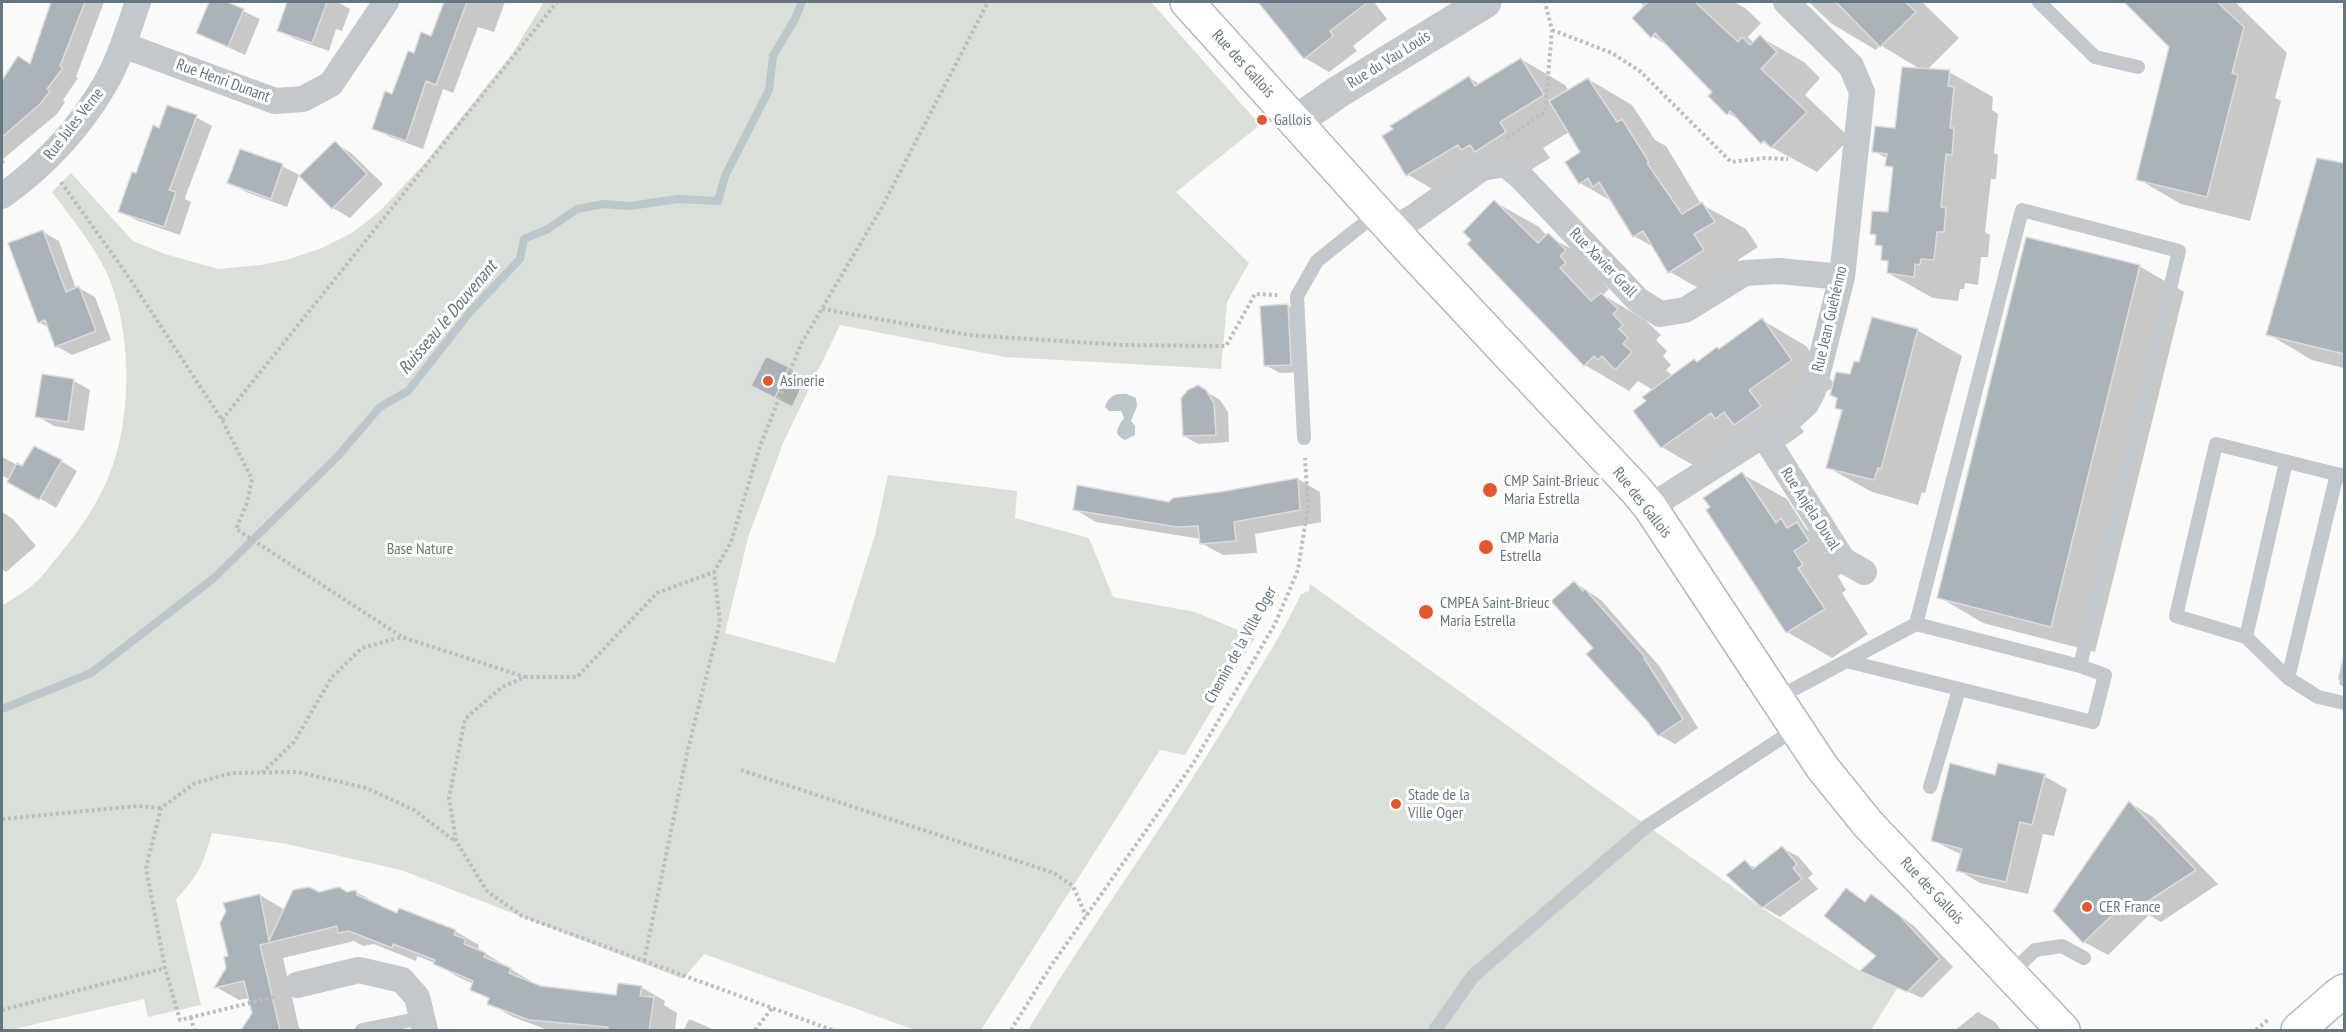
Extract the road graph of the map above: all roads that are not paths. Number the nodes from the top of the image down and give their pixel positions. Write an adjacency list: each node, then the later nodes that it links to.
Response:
1 (138, 2): 7 (street, Rue Jules Verne)
2 (386, 2): 7 (street, Rue Henri Dunant)
3 (1187, 2): 9 (main road, Rue des Gallois)
4 (1485, 2): 9 (street, Rue du Vau Louis)
5 (1786, 2): 12 (street, Rue Jean Guéhénno)
6 (2038, 2): 8 (lane)
7 (123, 45): 10 (street, Rue Jules Verne)
8 (2138, 67)
9 (1295, 122): 11 (main road, Rue des Gallois)
10 (2, 196)
11 (1384, 221): 12 (street, Rue Xavier Grall); 14 (lane); 17 (main road, Rue des Gallois)
12 (1842, 277): 13 (street, Rue Jean Guéhénno)
13 (1764, 436): 17 (street, Rue Jean Guéhénno); 18 (street, Rue Anjela Duval)
14 (1304, 438)
15 (2286, 462): 16 (lane); 20 (lane); 20 (lane)
16 (2341, 475): 23 (lane)
17 (1650, 507): 25 (main road, Rue des Gallois)
18 (1864, 572)
19 (1916, 624): 21 (lane); 22 (lane); 22 (lane)
20 (2246, 637): 23 (lane)
21 (1846, 661): 24 (lane); 25 (lane)
22 (2080, 666): 24 (lane)
23 (2288, 678): 26 (lane)
24 (1959, 690): 28 (lane)
25 (1777, 698): 27 (main road, Rue des Gallois)
26 (2344, 703)
27 (1797, 728): 30 (main road, Rue des Gallois); 35 (lane)
28 (1930, 787)
29 (2084, 958): 30 (lane)
30 (2010, 974): 36 (main road, Rue des Gallois)
31 (297, 985): 33 (street)
32 (2344, 992): 37 (main road)
33 (423, 1024): 34 (lane)
34 (362, 1030)
35 (1435, 1030)
36 (2063, 1030)
37 (2298, 1030)

